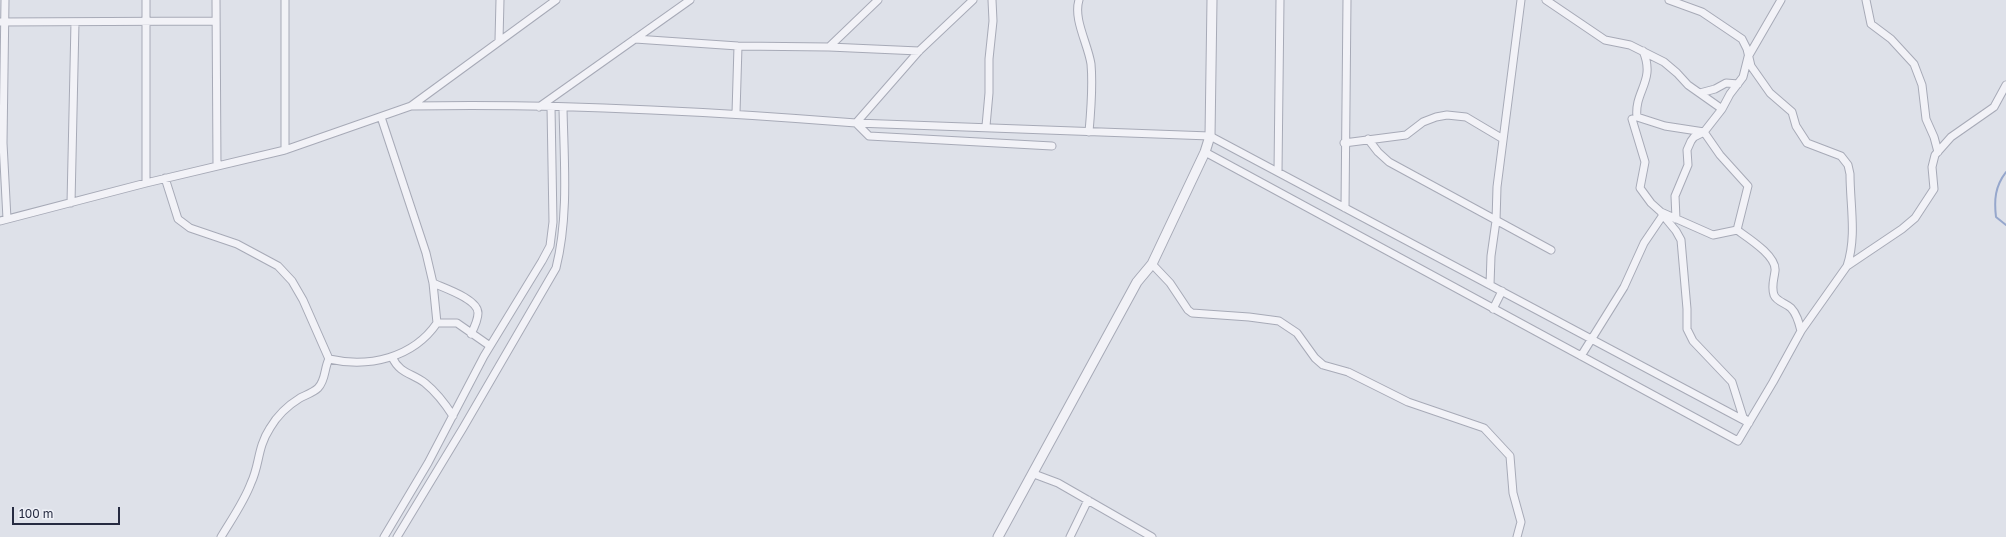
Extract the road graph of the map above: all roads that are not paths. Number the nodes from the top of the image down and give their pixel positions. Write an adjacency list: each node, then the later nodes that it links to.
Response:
1 (5, 0): 22 (street)
2 (146, 0): 20 (street)
3 (216, 0): 21 (street)
4 (285, 0): 56 (street)
5 (500, 0): 25 (street)
6 (556, 0): 25 (street)
7 (690, 0): 24 (street)
8 (878, 0): 27 (street)
9 (973, 0): 28 (street)
10 (992, 0): 45 (street)
11 (1079, 0): 46 (street)
12 (1212, 0): 48 (street)
13 (1280, 0): 60 (street)
14 (1347, 0): 54 (street)
15 (1521, 0): 51 (street)
16 (1546, 0): 29 (street)
17 (1669, 0): 30 (street)
18 (1780, 0): 30 (street)
19 (1866, 0): 49 (street)
20 (146, 21): 21 (street); 23 (street); 62 (street)
21 (216, 21): 59 (street)
22 (2, 22): 23 (street); 53 (street)
23 (75, 22): 63 (street)
24 (635, 38): 26 (street); 37 (street)
25 (499, 40): 36 (street)
26 (738, 46): 27 (street); 41 (street)
27 (829, 47): 28 (street)
28 (919, 51): 44 (street)
29 (1643, 51): 34 (street); 47 (street)
30 (1748, 57): 31 (street); 72 (street)
31 (1738, 84): 33 (street); 40 (street)
32 (2006, 85): 52 (street)
33 (1718, 88): 34 (street); 35 (street)
34 (1700, 93): 35 (street)
35 (1713, 102): 40 (street)
36 (411, 106): 37 (street); 42 (street)
37 (539, 107): 38 (street)
38 (551, 107): 39 (street); 81 (street)
39 (563, 108): 41 (street); 91 (street)
40 (1722, 109): 47 (street)
41 (736, 113): 44 (street)
42 (381, 117): 56 (street); 73 (street)
43 (1632, 119): 65 (street)
44 (856, 122): 45 (street); 55 (street)
45 (986, 126): 46 (street)
46 (1089, 132): 48 (street)
47 (1704, 132): 66 (street); 69 (street)
48 (1210, 136): 57 (street); 60 (street)
49 (1934, 137): 52 (street); 58 (street)
50 (1368, 139): 51 (street); 54 (street); 68 (street)
51 (1503, 139): 68 (street)
52 (1946, 142): 58 (street)
53 (2, 143): 67 (street)
54 (1344, 143): 64 (street)
55 (1052, 146)
56 (285, 150): 59 (street)
57 (1205, 152): 71 (street); 76 (street)
58 (1938, 152): 72 (street)
59 (217, 165): 61 (street)
60 (1278, 172): 64 (street)
61 (165, 178): 62 (street); 84 (street)
62 (146, 183): 63 (street)
63 (71, 203): 67 (street)
64 (1345, 208): 74 (street)
65 (1662, 213): 66 (street); 80 (street); 86 (street)
66 (1676, 219): 69 (street)
67 (3, 220)
68 (1496, 221): 70 (street); 74 (street)
69 (1737, 230): 78 (street)
70 (1550, 250)
71 (1152, 264): 87 (street); 95 (street)
72 (1846, 266): 78 (street)
73 (433, 283): 77 (street); 79 (street)
74 (1490, 285): 75 (street)
75 (1502, 292): 76 (street); 80 (street)
76 (1493, 308): 82 (street)
77 (437, 322): 79 (street); 83 (street)
78 (1801, 331): 86 (street)
79 (471, 334): 81 (street)
80 (1592, 339): 82 (street); 86 (street)
81 (490, 346): 85 (street)
82 (1582, 356): 86 (street)
83 (392, 357): 84 (street); 85 (street)
84 (329, 359): 89 (street)
85 (453, 416): 90 (street)
86 (1749, 423)
87 (1034, 474): 88 (street); 92 (street)
88 (1088, 500): 93 (street); 94 (street)
89 (221, 537)
90 (384, 537)
91 (397, 537)
92 (998, 537)
93 (1070, 537)
94 (1152, 537)
95 (1517, 537)

